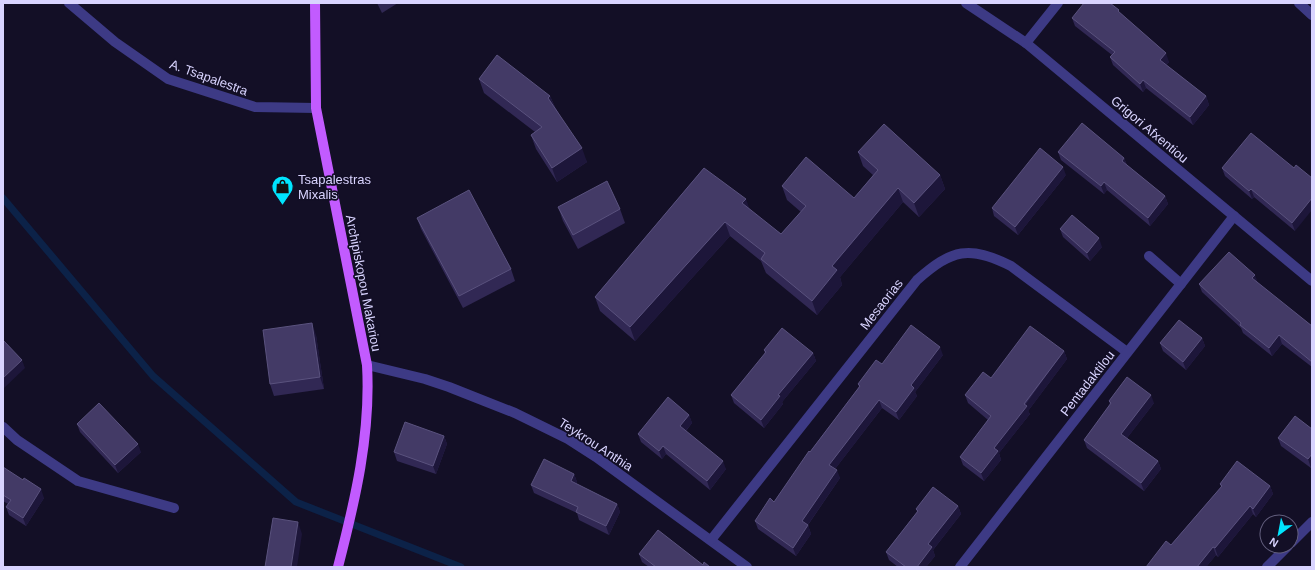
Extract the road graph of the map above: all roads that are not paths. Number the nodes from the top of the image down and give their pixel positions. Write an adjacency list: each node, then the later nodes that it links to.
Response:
1 (69, 3): 8 (street, A. Tsapalestra)
2 (315, 3): 8 (main road, Archipiskopou Makariou)
3 (966, 3): 7 (street, Grigori Afxentiou)
4 (1058, 3): 7 (street)
5 (1302, 4): 6 (street)
6 (1312, 15)
7 (1026, 43): 9 (street, Grigori Afxentiou)
8 (316, 108): 14 (main road, Archipiskopou Makariou)
9 (1234, 216): 11 (street, Grigori Afxentiou); 12 (street, Pentadaktilou)
10 (1149, 256): 12 (street)
11 (1312, 281)
12 (1181, 284): 13 (street, Pentadaktilou)
13 (1127, 352): 19 (street, Mesaorias); 23 (street, Pentadaktilou)
14 (367, 365): 19 (street, Teykrou Anthia); 21 (main road, Archipiskopou Makariou)
15 (3, 427): 16 (street)
16 (174, 508)
17 (1312, 522): 18 (street)
18 (1299, 535)
19 (711, 540): 22 (street, Teykrou Anthia)
20 (1280, 554): 24 (street)
21 (338, 567)
22 (747, 567)
23 (960, 567)
24 (1267, 567)

